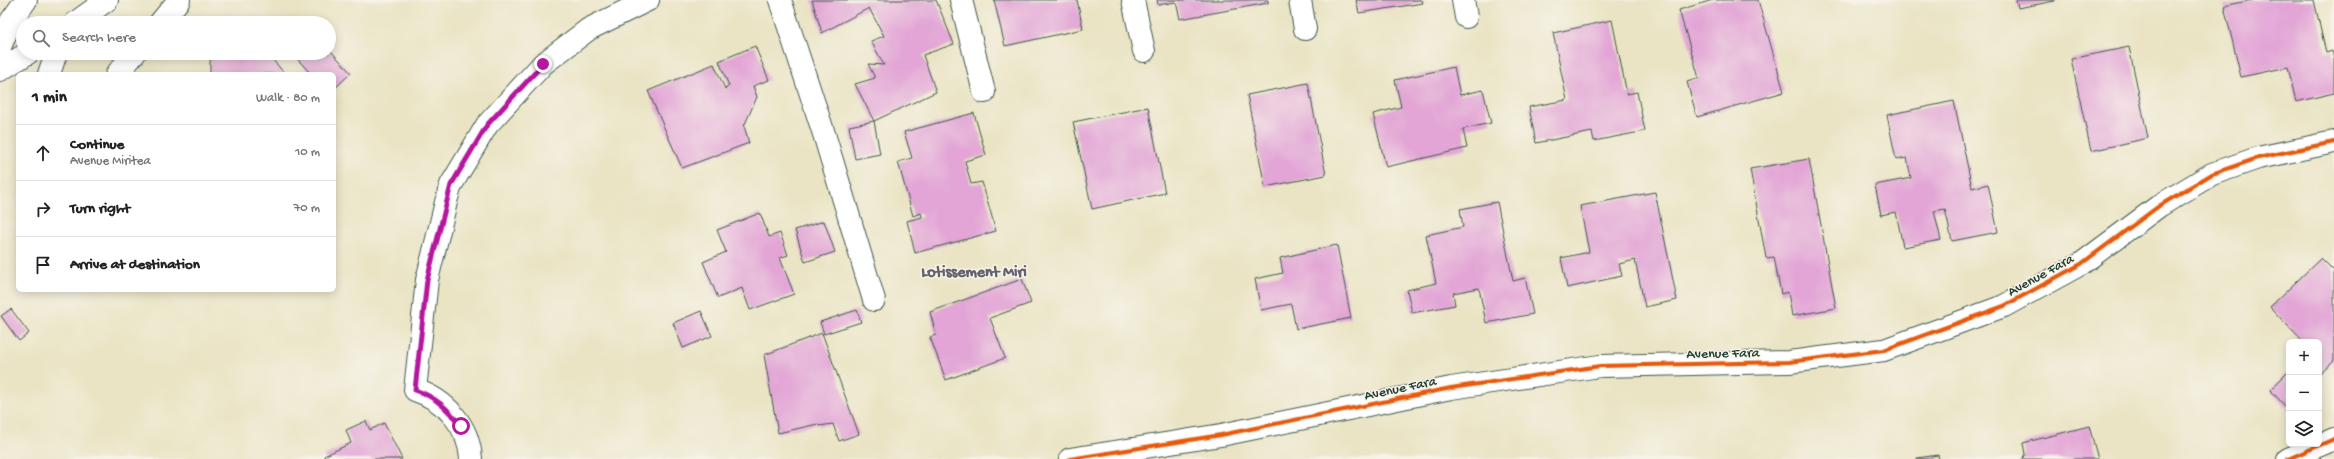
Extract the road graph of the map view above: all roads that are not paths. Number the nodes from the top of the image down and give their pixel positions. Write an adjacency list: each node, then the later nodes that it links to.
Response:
1 (26, 0): 12 (street)
2 (107, 0): 9 (street)
3 (179, 0): 10 (street)
4 (648, 0): 24 (street)
5 (780, 0): 22 (street)
6 (961, 0): 20 (street)
7 (1133, 0): 13 (street)
8 (1300, 0): 11 (street)
9 (85, 16)
10 (166, 16)
11 (1305, 29)
12 (0, 47)
13 (1144, 51)
14 (16, 60): 17 (street)
15 (54, 60): 18 (street)
16 (129, 60): 19 (street)
17 (0, 70)
18 (50, 72)
19 (119, 72)
20 (984, 92)
21 (2334, 142): 25 (street, Avenue Fara)
22 (874, 300)
23 (2334, 439): 26 (street)
24 (471, 459)
25 (1070, 459)
26 (2288, 459)

